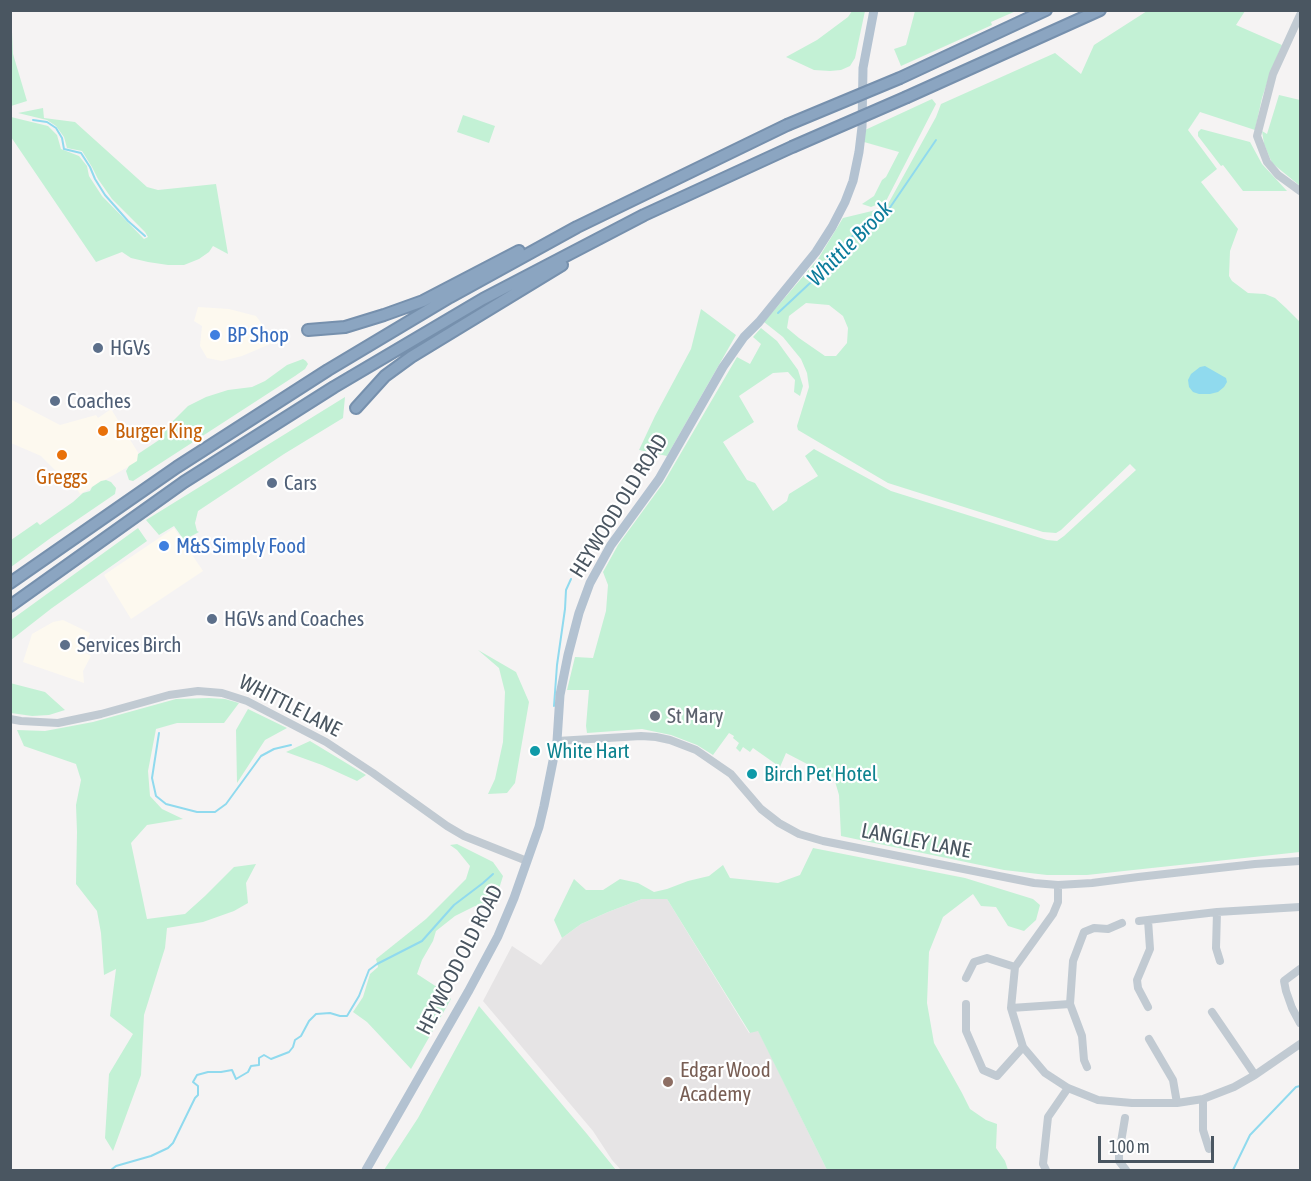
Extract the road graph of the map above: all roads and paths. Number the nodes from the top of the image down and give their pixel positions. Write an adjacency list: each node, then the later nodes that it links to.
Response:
1 (874, 10): 13 (main road, HEYWOOD OLD ROAD)
2 (1046, 10): 7 (highway, bridge)
3 (1100, 10): 6 (highway, bridge)
4 (1300, 15): 5 (street)
5 (1300, 191)
6 (644, 215): 9 (highway); 11 (highway)
7 (577, 227): 8 (highway); 10 (highway)
8 (308, 330)
9 (356, 408)
10 (10, 583)
11 (10, 606)
12 (10, 719): 14 (street, WHITTLE LANE)
13 (557, 741): 14 (main road, HEYWOOD OLD ROAD); 16 (street, LANGLEY LANE)
14 (527, 861): 42 (main road, HEYWOOD OLD ROAD)
15 (1300, 861): 16 (street, LANGLEY LANE)
16 (1058, 885): 23 (street)
17 (1300, 907): 18 (street)
18 (1217, 912): 19 (street); 22 (street)
19 (1148, 920): 20 (street); 28 (street)
20 (1139, 921)
21 (1122, 923): 27 (street)
22 (1220, 961)
23 (1015, 967): 25 (street); 29 (street)
24 (1300, 969): 31 (street)
25 (966, 978)
26 (966, 1004): 34 (street)
27 (1070, 1004): 29 (street); 35 (street)
28 (1148, 1007)
29 (1011, 1008): 34 (street)
30 (1212, 1012): 36 (street)
31 (1300, 1023)
32 (1149, 1039): 39 (street)
33 (1300, 1044): 36 (street)
34 (1023, 1047): 37 (street)
35 (1087, 1067)
36 (1255, 1075): 38 (street)
37 (1068, 1088): 39 (street); 43 (street)
38 (1203, 1099): 39 (street); 41 (street)
39 (1177, 1103)
40 (1125, 1118): 44 (street)
41 (1209, 1149)
42 (366, 1170)
43 (1046, 1170)
44 (1126, 1170)

